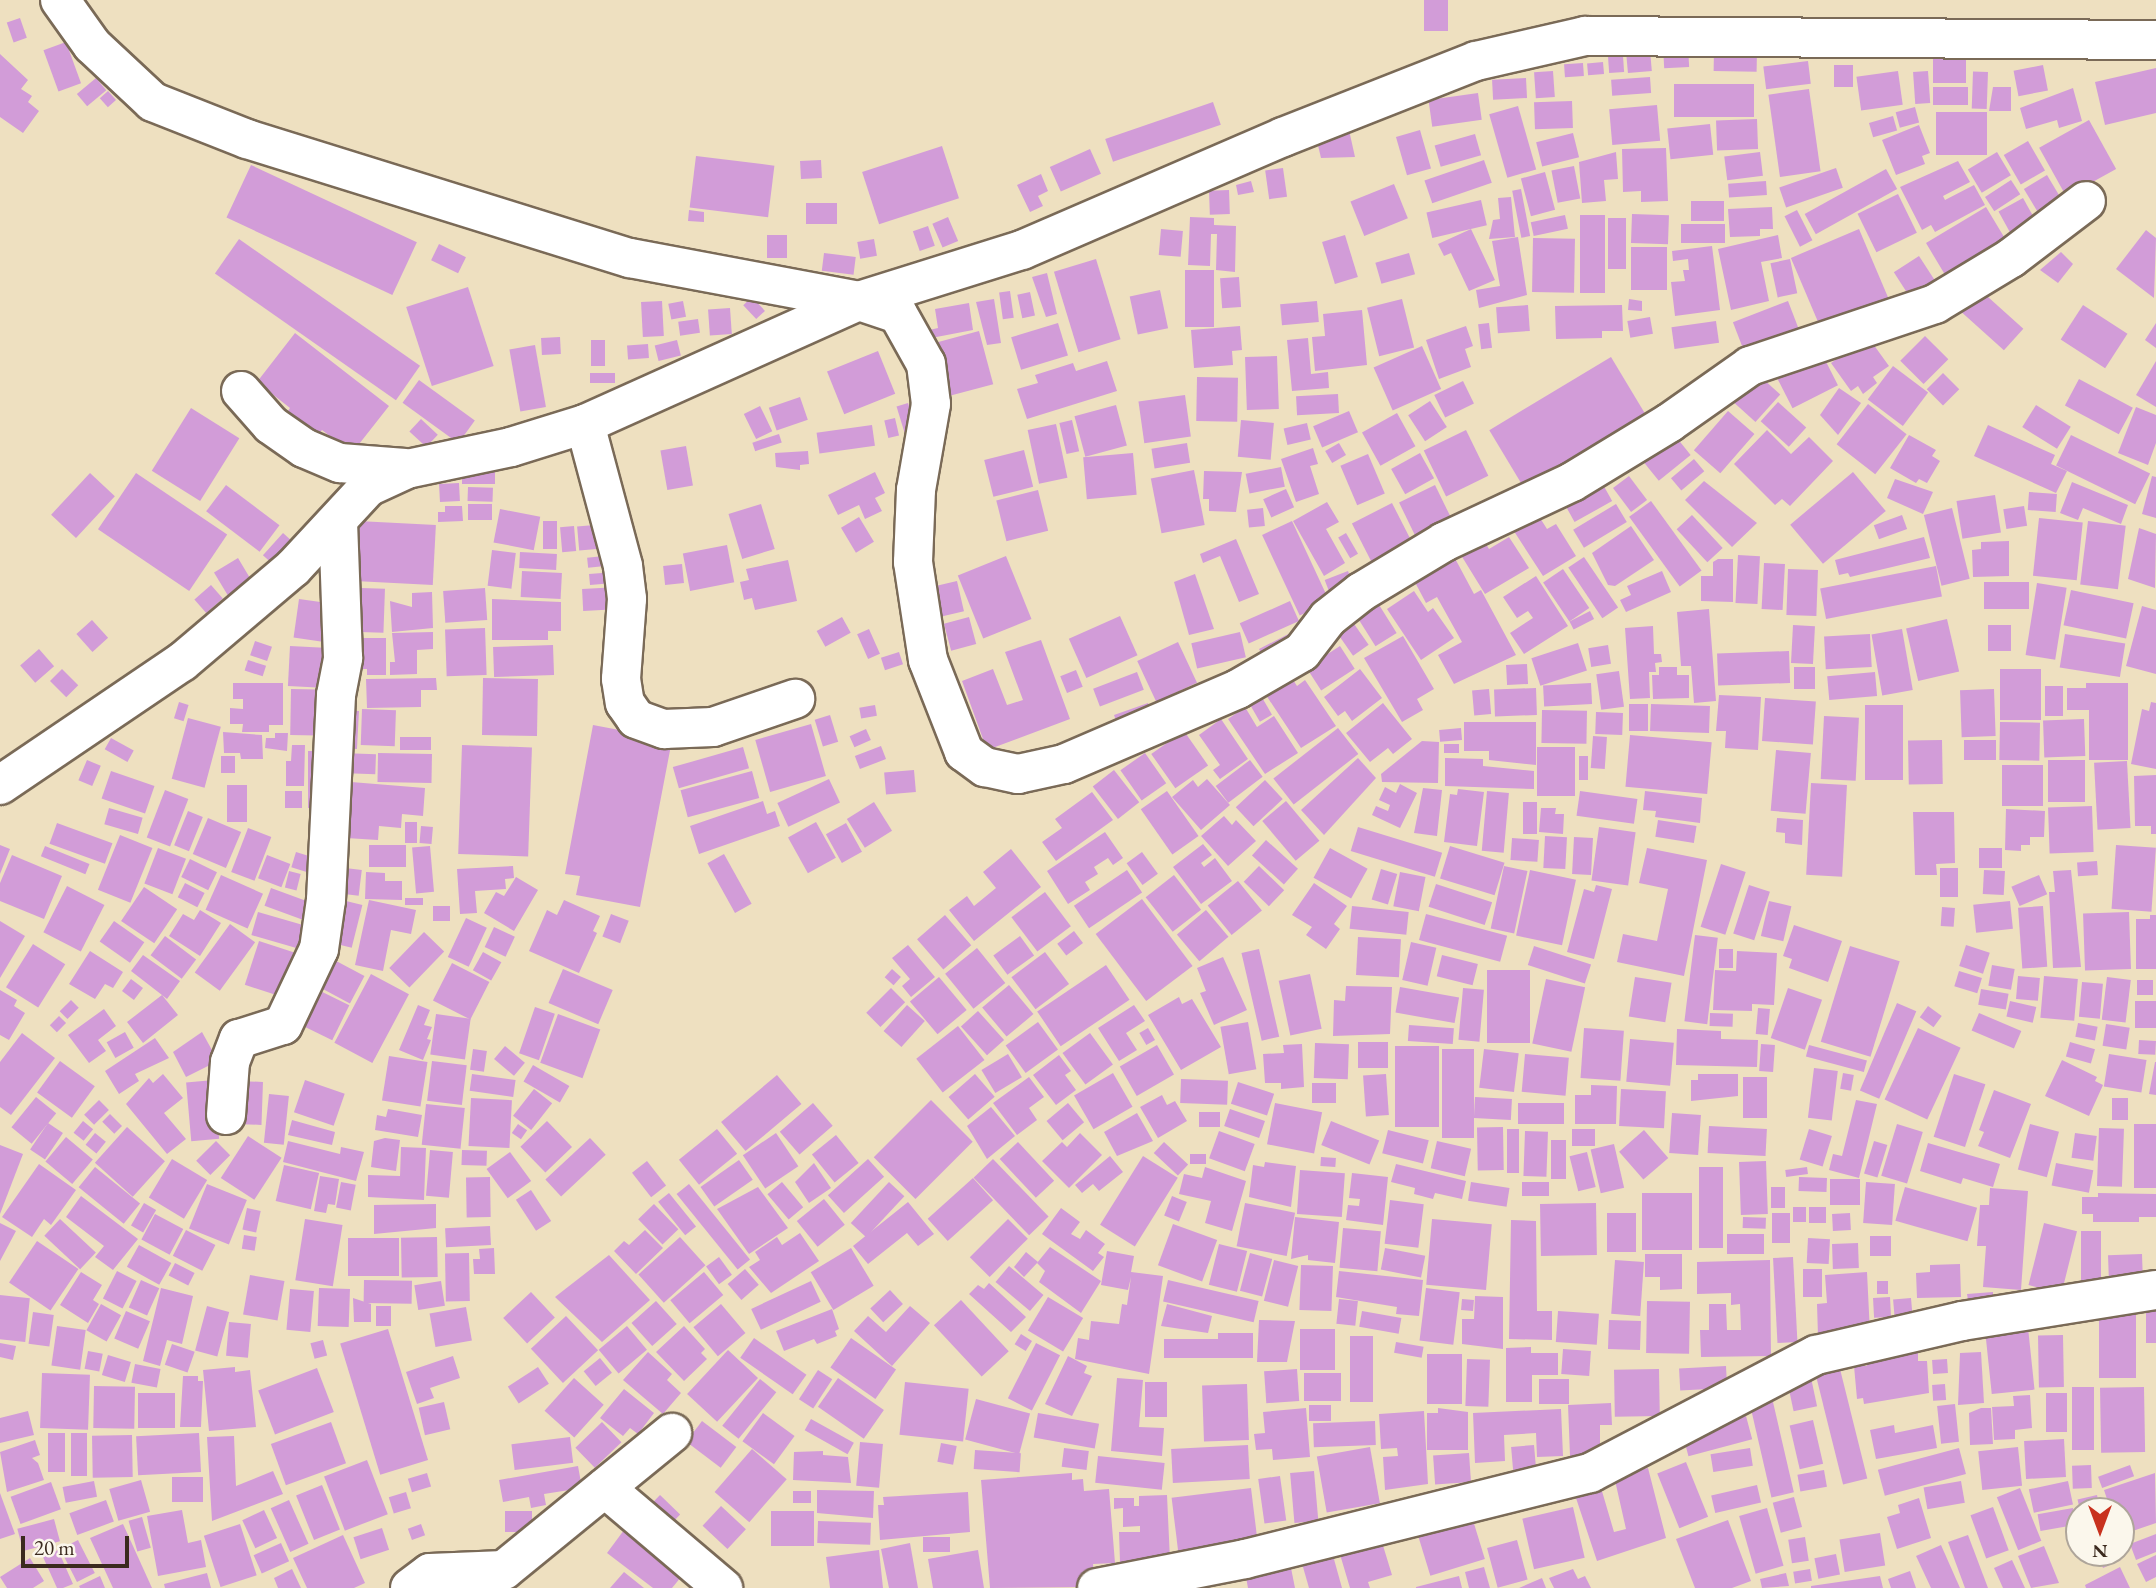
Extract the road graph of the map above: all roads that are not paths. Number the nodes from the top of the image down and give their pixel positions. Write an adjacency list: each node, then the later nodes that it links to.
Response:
1 (60, 0): 4 (street)
2 (2156, 40): 4 (street)
3 (2086, 201): 4 (street)
4 (859, 301): 6 (street)
5 (240, 391): 7 (street)
6 (585, 424): 7 (street); 9 (street)
7 (407, 469): 8 (street)
8 (338, 522): 10 (street); 11 (street)
9 (795, 699)
10 (0, 785)
11 (226, 1115)
12 (2156, 1290): 17 (street)
13 (672, 1433): 14 (street)
14 (604, 1488): 15 (street); 16 (street)
15 (410, 1588)
16 (723, 1588)
17 (1097, 1588)

